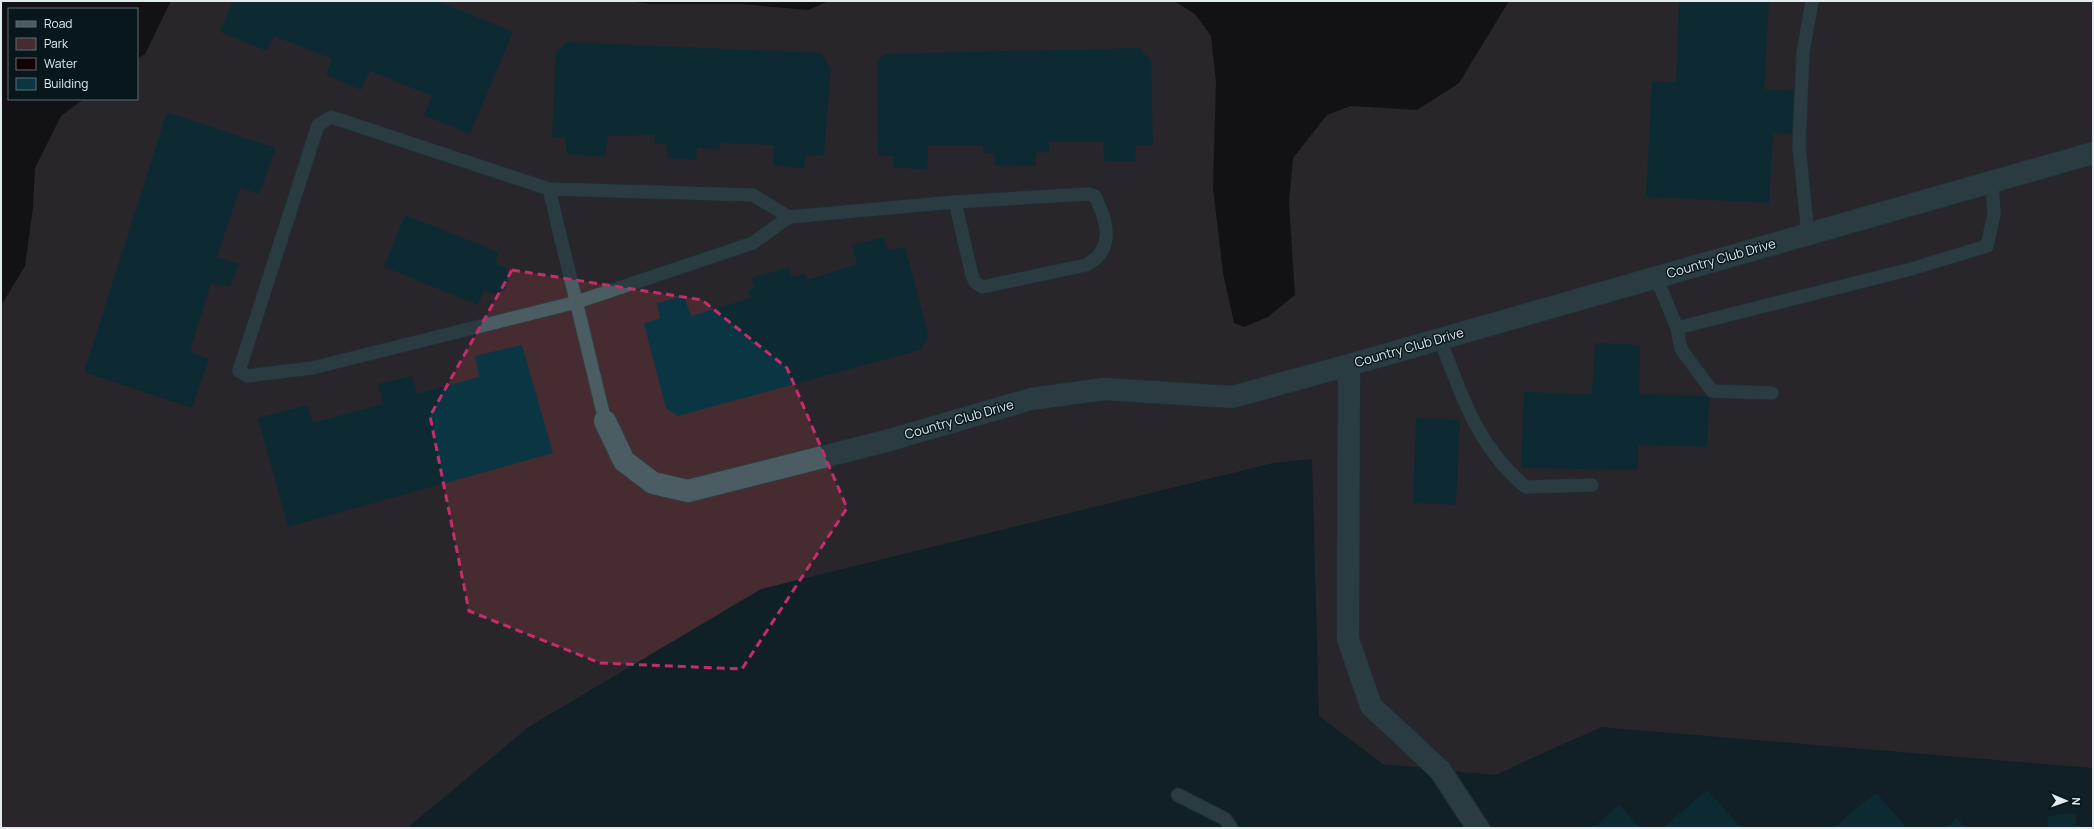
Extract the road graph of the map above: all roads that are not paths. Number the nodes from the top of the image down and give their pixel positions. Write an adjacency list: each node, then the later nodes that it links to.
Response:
1 (1812, 1): 7 (lane)
2 (2093, 153): 3 (street, Country Club Drive)
3 (1992, 182): 7 (street, Country Club Drive); 10 (lane)
4 (549, 189): 6 (lane); 9 (lane); 9 (lane)
5 (955, 202): 5 (lane); 6 (lane)
6 (789, 217): 9 (lane)
7 (1808, 234): 8 (street, Country Club Drive)
8 (1656, 277): 10 (lane); 11 (street, Country Club Drive)
9 (577, 302): 14 (lane)
10 (1677, 328): 13 (lane)
11 (1440, 338): 12 (street, Country Club Drive); 15 (lane)
12 (1349, 365): 14 (street, Country Club Drive); 18 (street, Country Club Drive)
13 (1772, 393)
14 (605, 421)
15 (1592, 485)
16 (1178, 795): 17 (lane)
17 (1231, 828)
18 (1478, 828)

